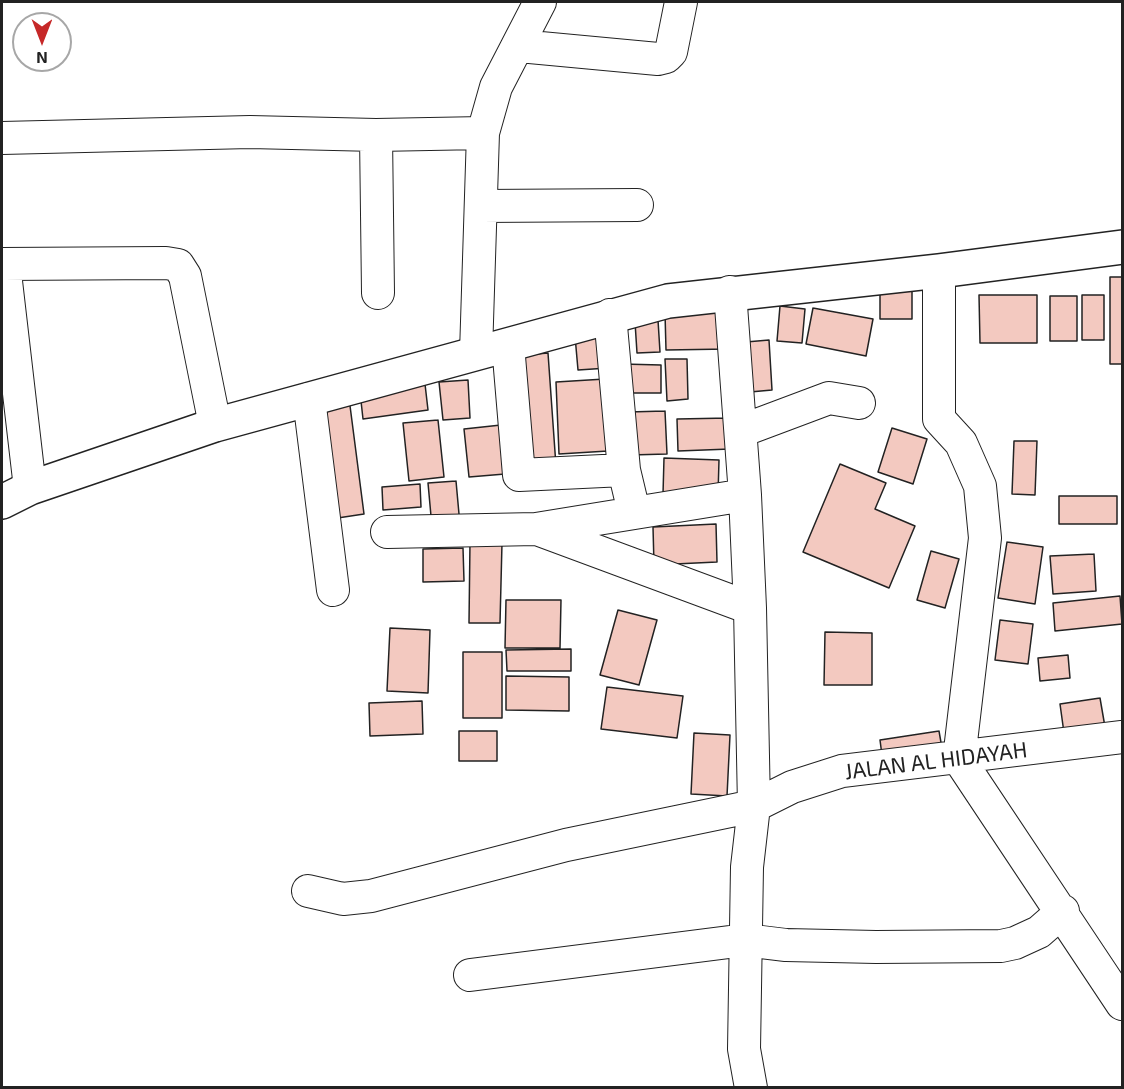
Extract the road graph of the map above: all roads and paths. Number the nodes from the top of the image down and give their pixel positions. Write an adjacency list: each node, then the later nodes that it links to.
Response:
1 (540, 2): 3 (street)
2 (681, 2): 3 (street)
3 (519, 46): 4 (street)
4 (483, 133): 5 (street); 8 (street)
5 (376, 135): 6 (street); 13 (street)
6 (2, 138)
7 (637, 204): 8 (street)
8 (481, 206): 16 (street)
9 (1122, 247): 11 (street)
10 (3, 264): 19 (street); 22 (street)
11 (939, 271): 12 (street); 30 (street)
12 (730, 292): 14 (street); 20 (street)
13 (378, 293)
14 (609, 315): 15 (street); 21 (street)
15 (508, 345): 16 (street); 21 (street)
16 (476, 353): 17 (street)
17 (309, 399): 19 (street); 27 (street)
18 (859, 403): 20 (street)
19 (215, 425): 22 (street)
20 (741, 431): 23 (street)
21 (624, 470): 24 (street)
22 (16, 495)
23 (745, 495): 24 (street); 28 (street)
24 (634, 512): 25 (street)
25 (536, 529): 26 (street); 28 (street)
26 (387, 532)
27 (333, 590)
28 (750, 608): 31 (street)
29 (1122, 737): 30 (street, JALAN AL HIDAYAH)
30 (959, 759): 31 (street, JALAN AL HIDAYAH); 33 (street)
31 (754, 806): 32 (street, JALAN AL HIDAYAH); 34 (street)
32 (308, 891)
33 (1063, 911): 34 (street); 36 (street)
34 (745, 940): 35 (street); 37 (street)
35 (470, 975)
36 (1122, 1004)
37 (751, 1088)

